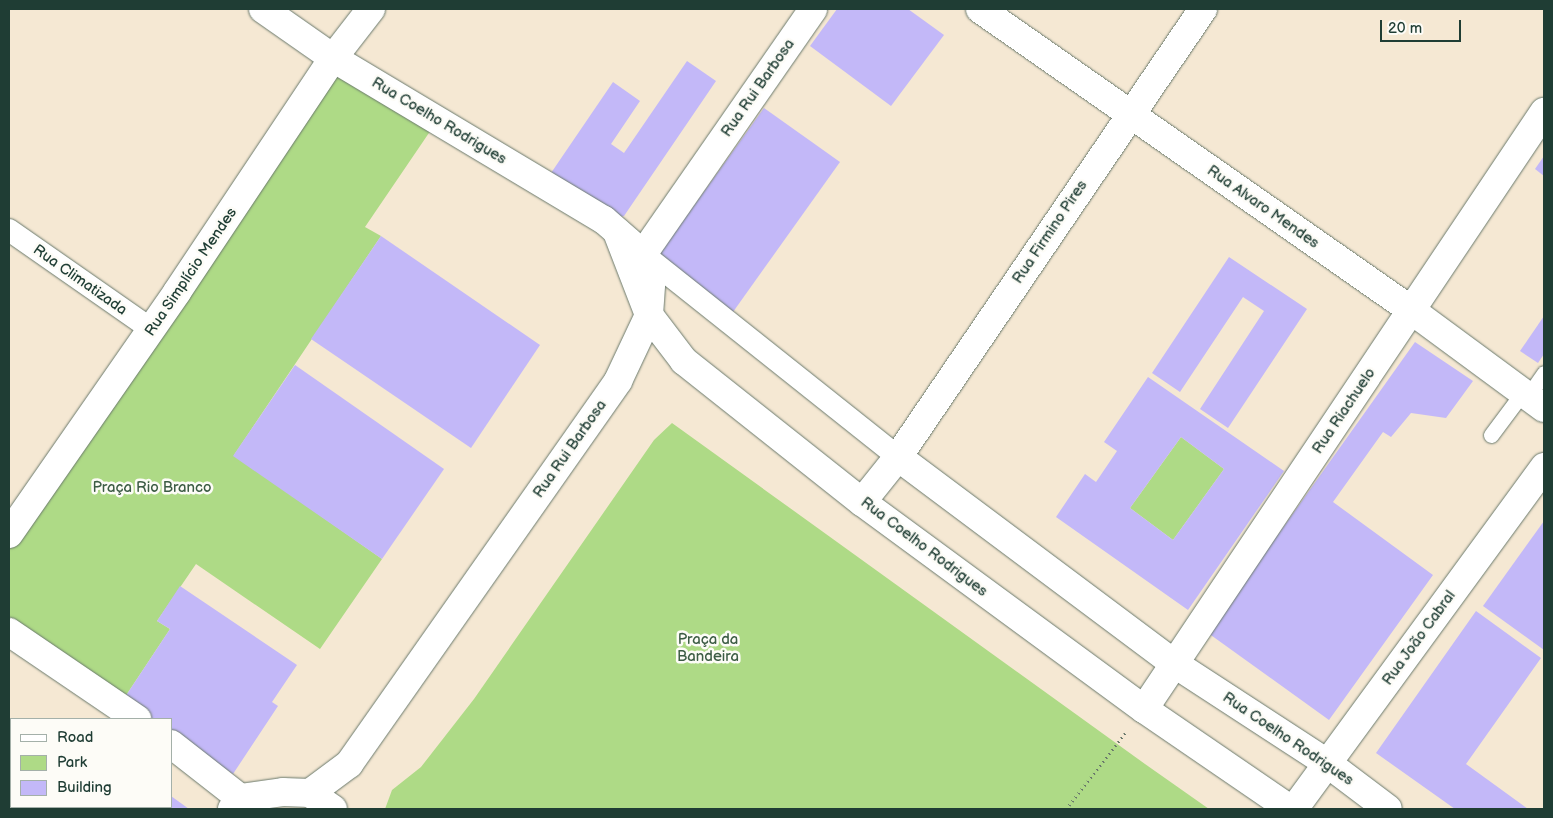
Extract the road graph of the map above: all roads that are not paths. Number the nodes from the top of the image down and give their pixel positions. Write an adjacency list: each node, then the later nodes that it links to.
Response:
1 (263, 9): 6 (street, Rua Coelho Rodrigues)
2 (371, 9): 6 (street, Rua Simplício Mendes)
3 (813, 9): 11 (street, Rua Rui Barbosa)
4 (980, 9): 8 (street, Rua Alvaro Mendes)
5 (1203, 9): 8 (street, Rua Firmino Pires)
6 (333, 58): 10 (street, Rua Coelho Rodrigues); 14 (street, Rua Simplício Mendes)
7 (1544, 112): 12 (street, Rua Riachuelo)
8 (1130, 114): 12 (street, Rua Alvaro Mendes); 18 (street, Rua Firmino Pires)
9 (9, 230): 14 (street, Rua Climatizada)
10 (617, 232): 11 (street, Rua Coelho Rodrigues); 13 (street, Rua Coelho Rodrigues)
11 (643, 254): 13 (street, Rua Rui Barbosa); 18 (street)
12 (1411, 310): 16 (street, Rua Alvaro Mendes); 23 (street, Rua Riachuelo)
13 (649, 315): 20 (street, Rua Coelho Rodrigues); 28 (street, Rua Rui Barbosa)
14 (151, 329): 21 (street, Rua Simplício Mendes)
15 (1544, 374): 16 (lane)
16 (1532, 399): 17 (lane)
17 (1491, 435)
18 (898, 457): 20 (street, Rua Firmino Pires); 23 (street, Rua Coelho Rodrigues)
19 (1544, 467): 27 (street, Rua João Cabral)
20 (862, 502): 24 (street, Rua Coelho Rodrigues)
21 (9, 534)
22 (9, 632): 25 (street)
23 (1175, 664): 24 (street, Rua Riachuelo); 27 (street, Rua Coelho Rodrigues)
24 (1144, 710): 31 (street, Rua Coelho Rodrigues)
25 (135, 718)
26 (172, 745): 29 (street)
27 (1327, 763): 32 (street, Rua João Cabral); 33 (street, Rua Coelho Rodrigues)
28 (310, 793): 29 (street); 30 (street)
29 (236, 804)
30 (333, 809)
31 (1290, 809)
32 (1294, 809)
33 (1388, 809)

